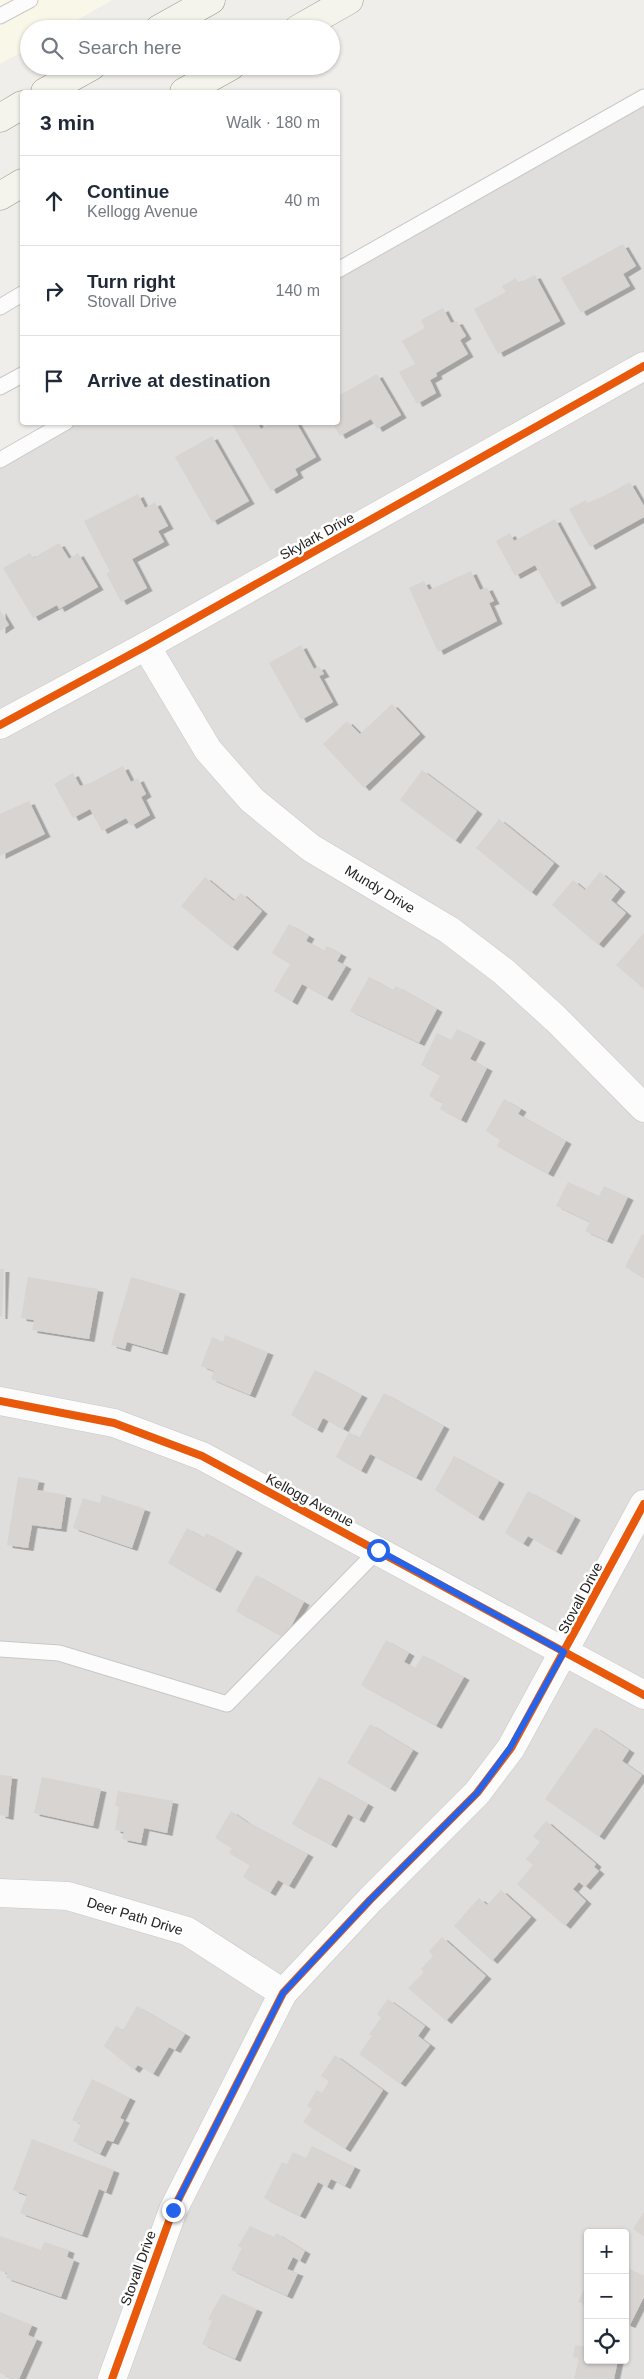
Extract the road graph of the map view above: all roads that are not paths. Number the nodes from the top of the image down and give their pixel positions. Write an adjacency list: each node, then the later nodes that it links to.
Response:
1 (30, 0): 4 (lane)
2 (211, 0): 5 (main road)
3 (349, 0): 6 (main road)
4 (0, 16)
5 (175, 20)
6 (314, 20)
7 (76, 75): 9 (main road)
8 (215, 75): 10 (main road)
9 (49, 90)
10 (188, 90)
11 (644, 97): 16 (lane)
12 (20, 106): 13 (main road)
13 (0, 118)
14 (20, 184): 15 (main road)
15 (0, 196)
16 (340, 269)
17 (20, 295): 18 (lane)
18 (0, 306)
19 (644, 366): 24 (street, Skylark Drive)
20 (20, 376): 21 (lane)
21 (0, 387)
22 (61, 425): 23 (lane)
23 (0, 460)
24 (146, 646): 25 (street, Skylark Drive); 26 (street, Mundy Drive)
25 (0, 725)
26 (644, 1108)
27 (0, 1401): 29 (street, Kellogg Avenue)
28 (644, 1504): 31 (street, Stovall Drive)
29 (378, 1550): 30 (lane); 31 (street, Kellogg Avenue)
30 (0, 1649)
31 (564, 1652): 32 (street, Kellogg Avenue); 34 (street, Stovall Drive)
32 (644, 1695)
33 (0, 1893): 34 (street, Deer Path Drive)
34 (283, 1993): 35 (street, Stovall Drive)
35 (112, 2379)

